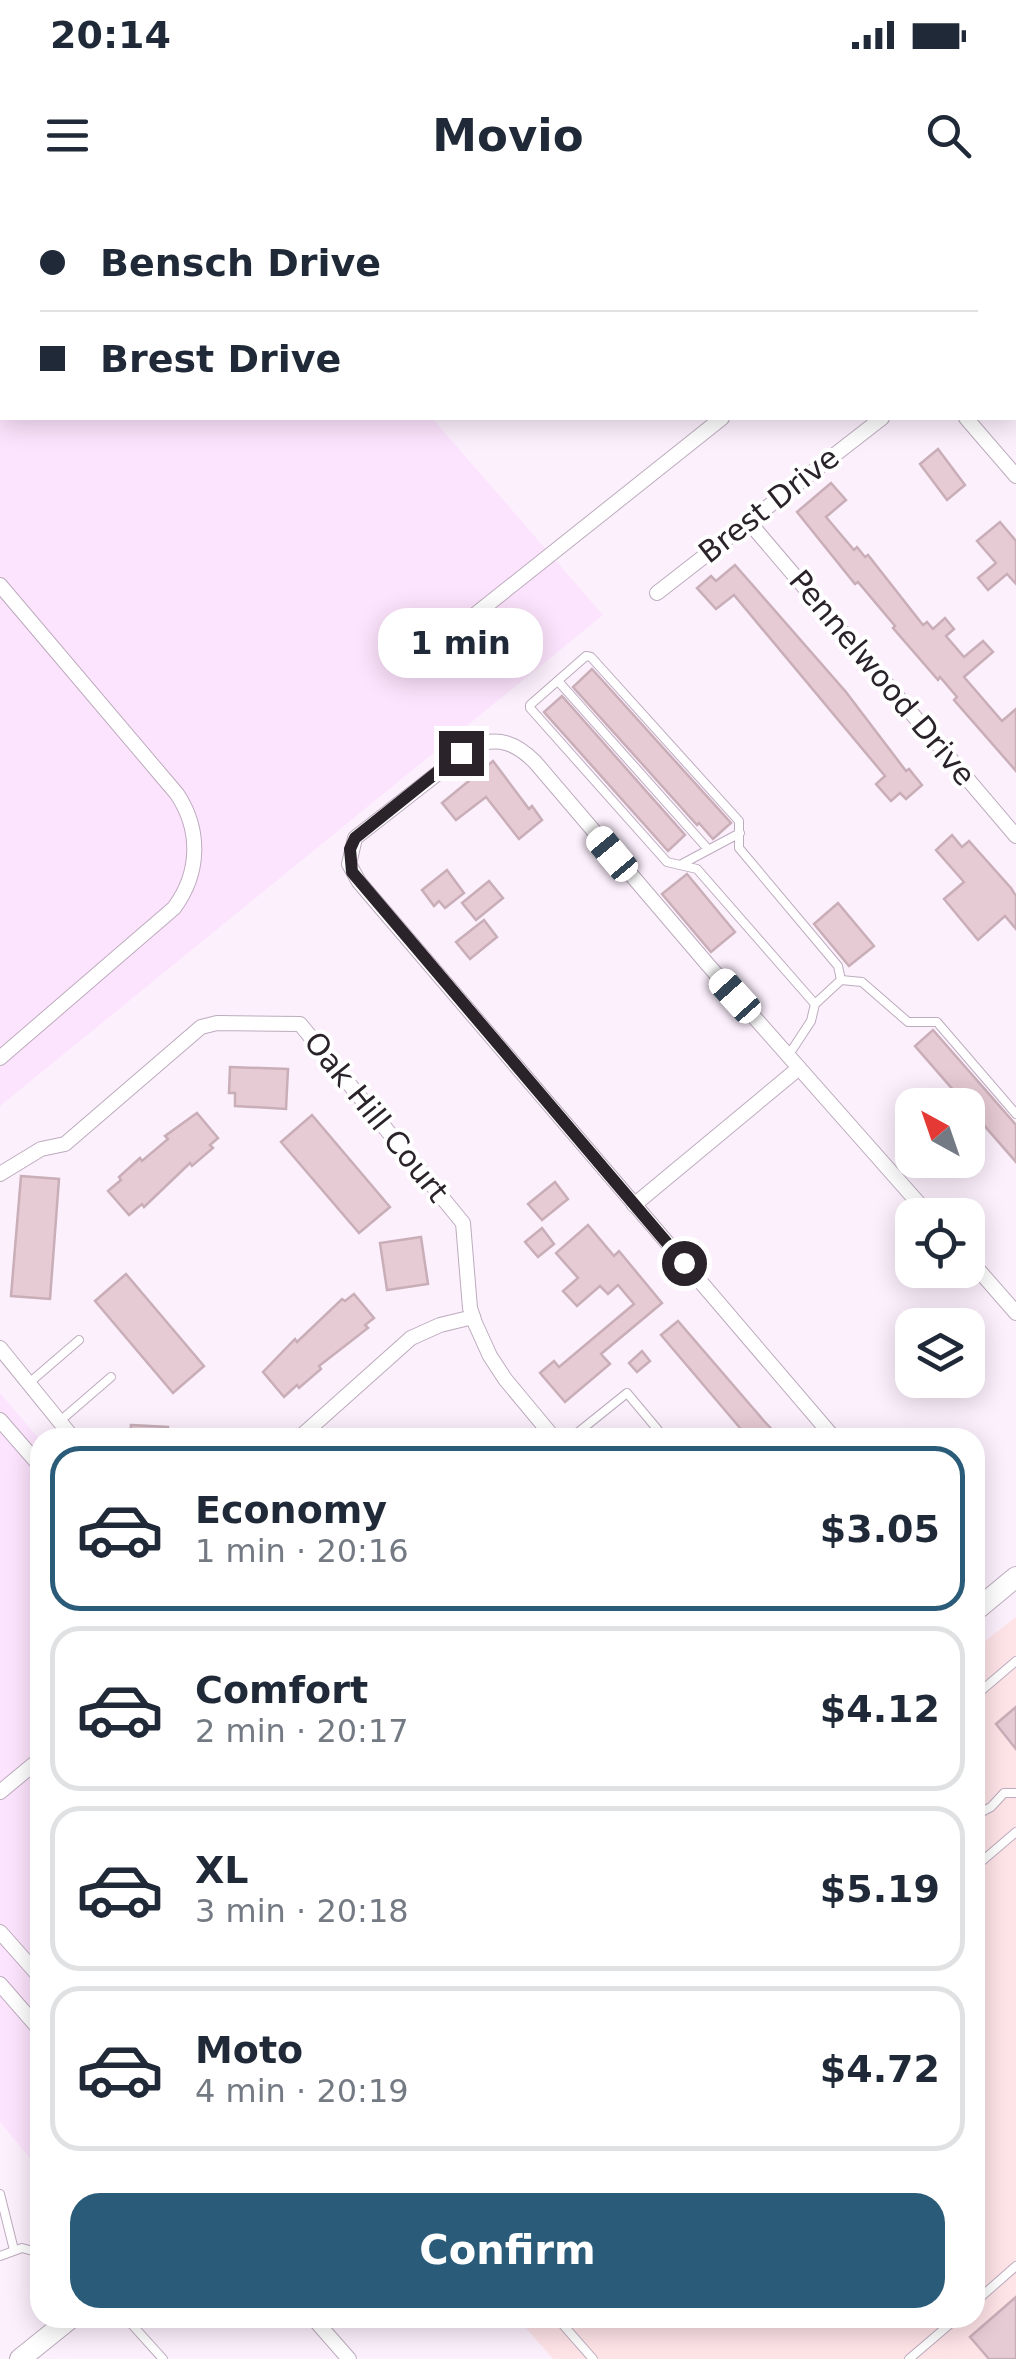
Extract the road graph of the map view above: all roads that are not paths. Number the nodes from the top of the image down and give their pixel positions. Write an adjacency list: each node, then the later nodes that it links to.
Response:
1 (719, 420): 8 (street)
2 (879, 420): 5 (street, Brest Drive)
3 (968, 420): 4 (street)
4 (1016, 476)
5 (748, 521): 7 (street, Brest Drive); 11 (street, Pennelwood Drive)
6 (0, 586): 17 (street)
7 (657, 593)
8 (418, 660)
9 (558, 680): 10 (lane); 12 (lane); 13 (lane)
10 (740, 834): 12 (lane); 14 (lane)
11 (1016, 836)
12 (706, 848): 13 (lane)
13 (680, 865): 15 (lane)
14 (840, 980): 15 (lane); 19 (lane)
15 (815, 1004): 16 (lane)
16 (788, 1056): 18 (street); 22 (street)
17 (0, 1058)
18 (799, 1068): 21 (street); 22 (street)
19 (1016, 1114)
20 (0, 1174): 25 (street, Oak Hill Court)
21 (915, 1198)
22 (634, 1204): 37 (street)
23 (985, 1277): 24 (street)
24 (1016, 1312)
25 (473, 1317): 33 (street); 34 (street, Oak Hill Court)
26 (79, 1340): 29 (lane)
27 (0, 1348): 29 (street)
28 (111, 1376): 31 (lane)
29 (29, 1384): 31 (street)
30 (0, 1420): 38 (street)
31 (60, 1421): 32 (street)
32 (66, 1428)
33 (311, 1428)
34 (546, 1428)
35 (583, 1428): 36 (lane)
36 (656, 1428)
37 (825, 1428)
38 (30, 1454)
39 (1016, 1577): 40 (main road)
40 (985, 1599)
41 (1016, 1662): 42 (lane)
42 (985, 1688)
43 (30, 1767): 44 (street)
44 (0, 1792)
45 (1016, 1794): 46 (lane)
46 (985, 1810)
47 (1016, 1832): 48 (lane)
48 (985, 1858)
49 (0, 1932): 50 (street)
50 (30, 1966)
51 (0, 1984): 52 (street)
52 (30, 2018)
53 (0, 2194): 54 (lane)
54 (14, 2250): 55 (lane); 56 (lane)
55 (30, 2250)
56 (0, 2256)
57 (1016, 2266): 58 (lane)
58 (985, 2293)
59 (60, 2328): 64 (main road)
60 (135, 2328): 65 (lane)
61 (322, 2328): 66 (street)
62 (566, 2328): 67 (lane)
63 (945, 2328): 68 (lane)
64 (24, 2358)
65 (163, 2359)
66 (348, 2359)
67 (593, 2359)
68 (909, 2359)

